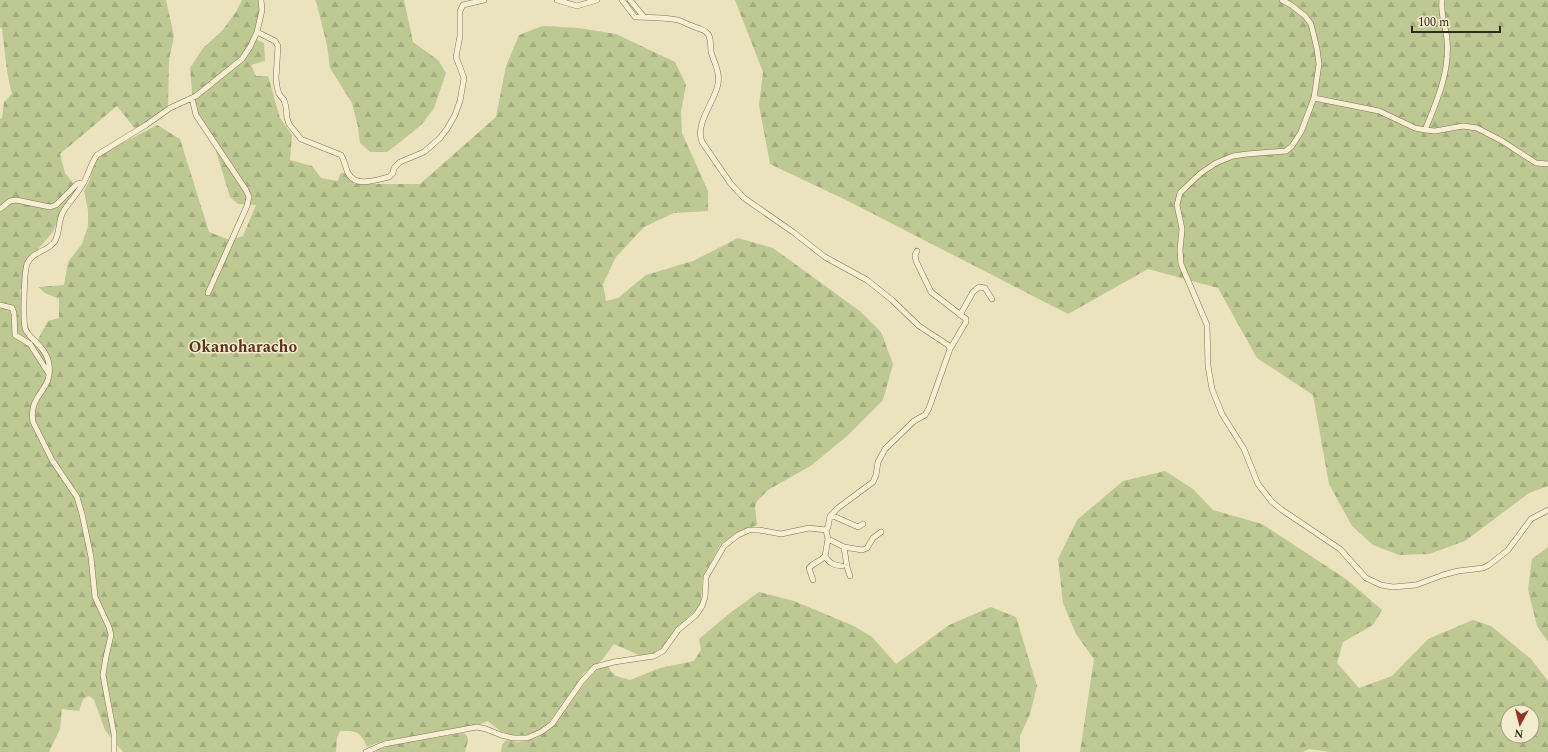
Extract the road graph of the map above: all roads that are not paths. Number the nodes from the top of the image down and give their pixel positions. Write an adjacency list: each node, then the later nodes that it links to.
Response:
1 (261, 0): 10 (street)
2 (484, 0): 10 (street)
3 (557, 0): 4 (street)
4 (597, 0)
5 (622, 0): 9 (street)
6 (630, 0): 9 (street)
7 (1282, 0): 12 (street)
8 (1442, 0): 13 (street)
9 (644, 17): 22 (street)
10 (257, 32): 11 (street)
11 (192, 98): 15 (street); 18 (street)
12 (1314, 98): 13 (street); 24 (street)
13 (1425, 130): 14 (street)
14 (1548, 164)
15 (83, 184): 16 (street); 23 (street)
16 (0, 209)
17 (917, 250): 21 (street)
18 (208, 293)
19 (992, 299): 21 (street)
20 (0, 305): 23 (street)
21 (960, 315): 22 (street)
22 (950, 349): 25 (street)
23 (49, 374): 35 (street)
24 (1548, 510)
25 (832, 515): 26 (street); 27 (street)
26 (863, 524)
27 (826, 530): 29 (street); 36 (street)
28 (881, 532): 30 (street)
29 (828, 539): 30 (street); 31 (street)
30 (844, 547): 33 (street)
31 (825, 556): 32 (street); 34 (street)
32 (842, 566)
33 (850, 576)
34 (813, 580)
35 (114, 752)
36 (366, 752)

